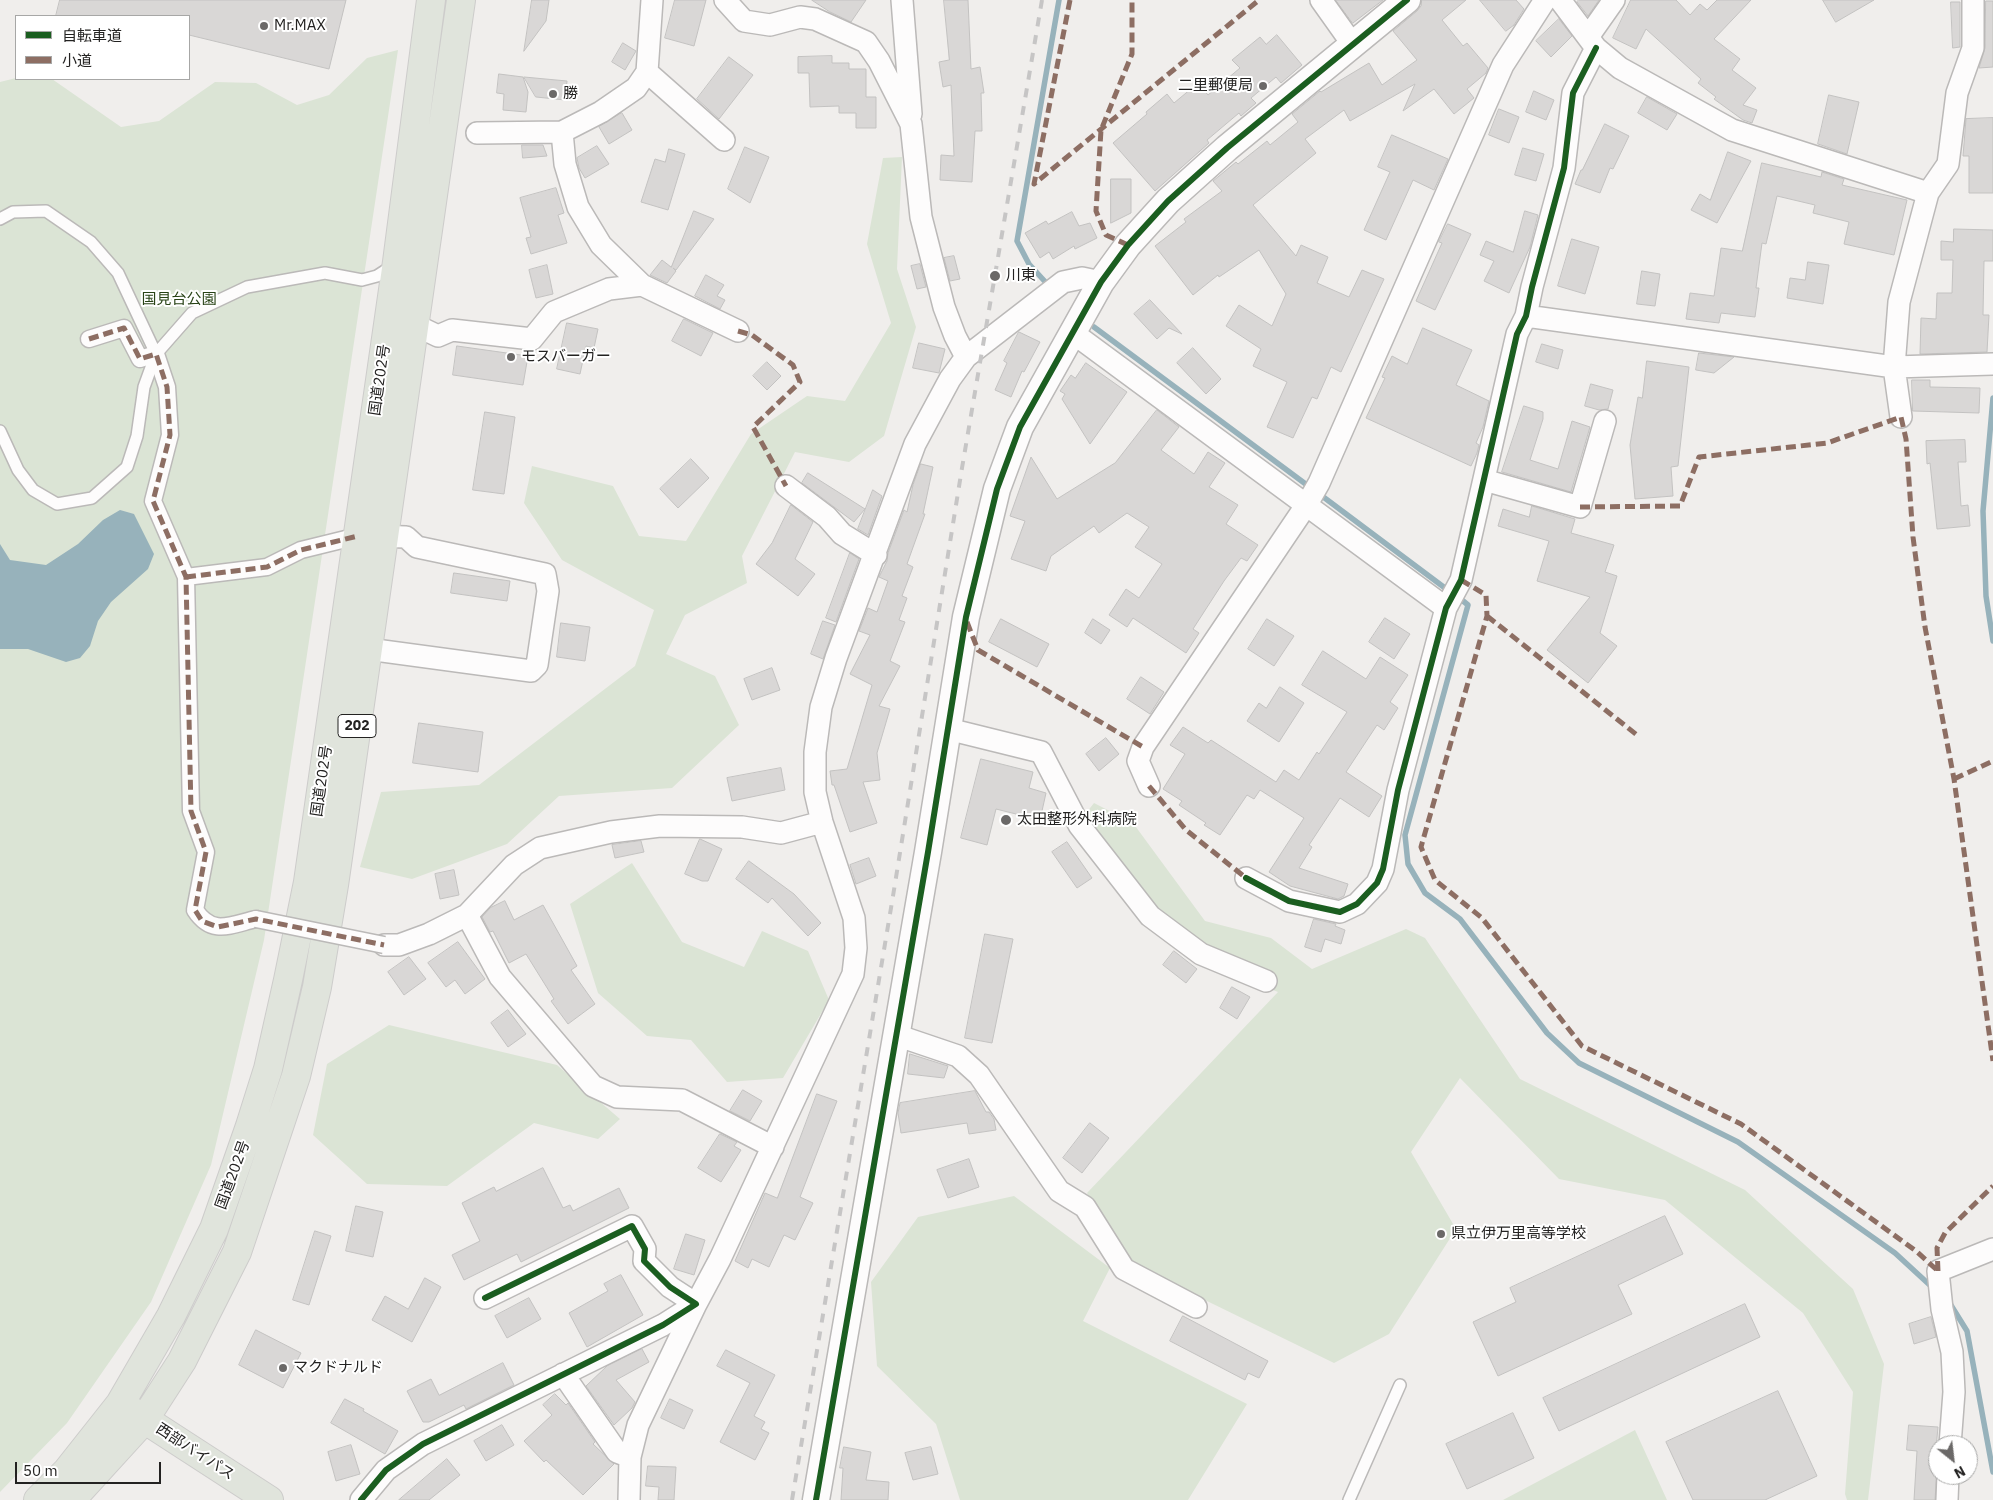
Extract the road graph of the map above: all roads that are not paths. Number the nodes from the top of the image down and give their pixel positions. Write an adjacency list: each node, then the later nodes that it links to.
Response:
1 (431, 0): 21 (highway, 国道202号 / 202)
2 (462, 0): 25 (highway, 国道202号 / 202)
3 (652, 0): 14 (street)
4 (725, 0): 15 (street)
5 (902, 0): 15 (street)
6 (1322, 0): 13 (street)
7 (1407, 0): 13 (street)
8 (1545, 0): 38 (street)
9 (1560, 0): 12 (street)
10 (1614, 0): 12 (street)
11 (1973, 0): 19 (street)
12 (1592, 42): 19 (street); 24 (street)
13 (1352, 45): 22 (street)
14 (647, 72): 17 (street); 18 (street)
15 (911, 124): 30 (street)
16 (477, 132): 17 (street)
17 (562, 132): 23 (street)
18 (724, 140)
19 (1928, 193): 32 (street)
20 (0, 220): 29 (lane)
21 (397, 262): 29 (lane); 39 (highway, 国道202号 / 202)
22 (1101, 282): 27 (street); 30 (street)
23 (642, 285): 25 (street); 26 (street)
24 (1526, 316): 32 (street); 36 (street)
25 (415, 325): 40 (highway, 国道202号 / 202)
26 (738, 331)
27 (1074, 333): 38 (street); 45 (street)
28 (90, 339): 29 (street)
29 (156, 354): 35 (lane); 42 (street)
30 (966, 357): 41 (street)
31 (1993, 364): 32 (street)
32 (1894, 367): 33 (street)
33 (1901, 417)
34 (1605, 421): 36 (street)
35 (0, 431)
36 (1484, 480): 43 (street)
37 (786, 486): 41 (street)
38 (1307, 504): 43 (street); 46 (street)
39 (358, 536): 40 (street); 42 (street); 44 (highway, 国道202号 / 202)
40 (384, 536): 44 (highway, 国道202号 / 202); 44 (street)
41 (876, 555): 47 (street)
42 (186, 577): 50 (street, bridge)
43 (1446, 608): 48 (street)
44 (355, 647): 60 (highway, 国道202号 / 202); 61 (highway, 国道202号 / 202)
45 (948, 729): 51 (street); 52 (street)
46 (1149, 786)
47 (822, 822): 49 (street); 53 (street)
48 (1246, 878)
49 (467, 915): 50 (street); 53 (street)
50 (384, 945)
51 (1266, 981)
52 (896, 1035): 57 (street); 70 (street)
53 (773, 1147): 56 (street)
54 (1993, 1249): 62 (street)
55 (485, 1298): 56 (street)
56 (696, 1304): 58 (street); 63 (street)
57 (1196, 1307)
58 (563, 1374): 63 (street); 68 (street)
59 (1400, 1385): 71 (lane)
60 (120, 1404): 61 (highway, 西部バイパス); 65 (highway, 国道202号 / 202)
61 (144, 1420): 66 (highway, 国道202号 / 202); 67 (highway, 西部バイパス)
62 (1951, 1435)
63 (630, 1457): 69 (street)
64 (1948, 1485): 72 (street)
65 (38, 1500)
66 (70, 1500)
67 (269, 1500)
68 (361, 1500)
69 (629, 1500)
70 (816, 1500)
71 (1349, 1500)
72 (1947, 1500)

